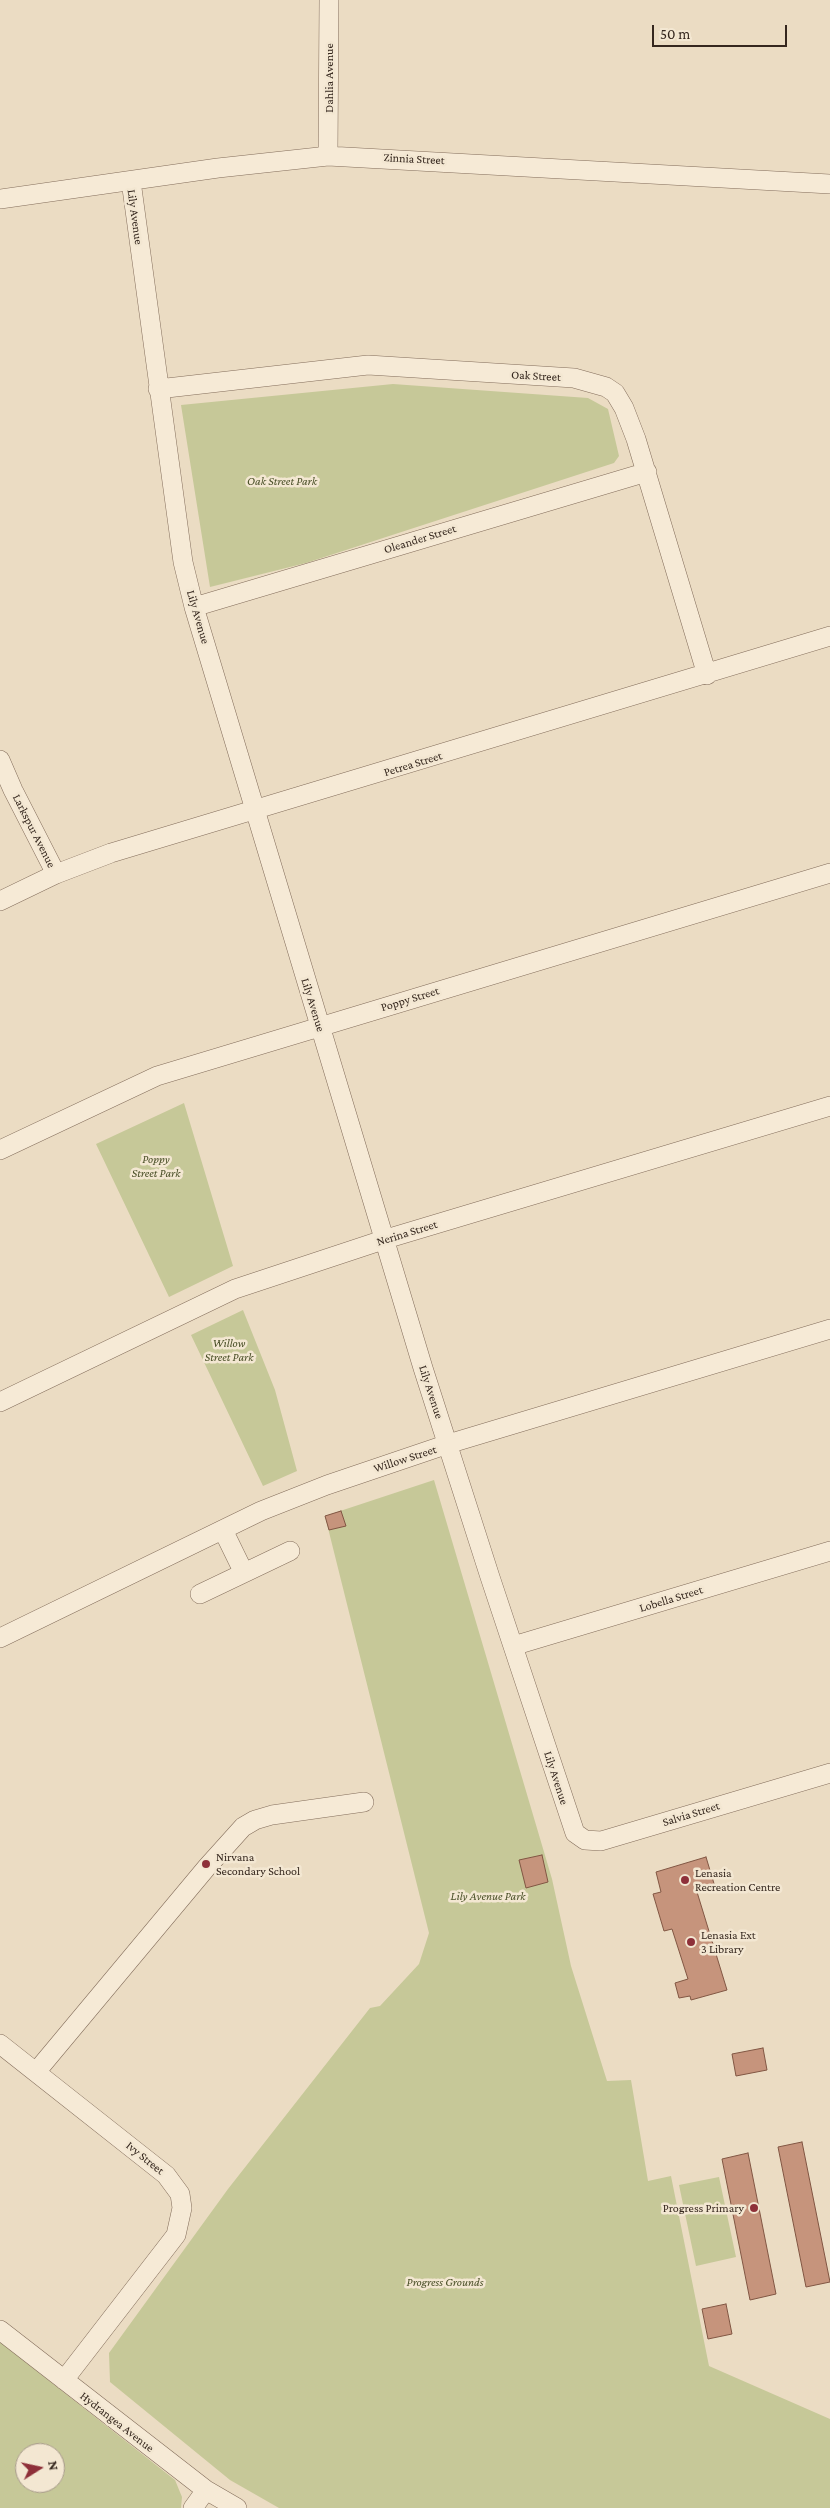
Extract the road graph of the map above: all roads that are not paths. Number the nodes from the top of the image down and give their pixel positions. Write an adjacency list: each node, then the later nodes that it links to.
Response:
1 (329, 0): 2 (street, Dahlia Avenue)
2 (328, 156): 3 (street, Zinnia Street); 4 (street, Zinnia Street)
3 (131, 181): 5 (street, Zinnia Street); 6 (street, Lily Avenue)
4 (830, 184)
5 (0, 199)
6 (158, 389): 7 (street, Oak Street); 8 (street, Lily Avenue)
7 (647, 472): 8 (street, Oleander Street); 10 (street, Oak Street)
8 (194, 607): 12 (street, Lily Avenue)
9 (830, 636): 10 (street, Petrea Street)
10 (707, 675): 12 (street, Petrea Street)
11 (0, 760): 14 (street, Larkspur Avenue)
12 (256, 811): 14 (street, Petrea Street); 16 (street, Lily Avenue)
13 (830, 873): 16 (street, Poppy Street)
14 (56, 874): 15 (street, Petrea Street)
15 (0, 901)
16 (320, 1027): 18 (street, Poppy Street); 19 (street, Lily Avenue)
17 (830, 1106): 19 (street, Nerina Street)
18 (0, 1150)
19 (386, 1239): 21 (street, Nerina Street); 22 (street, Lily Avenue)
20 (830, 1329): 22 (street, Willow Street)
21 (0, 1402)
22 (448, 1444): 23 (street, Willow Street); 29 (street, Lily Avenue)
23 (223, 1530): 26 (street); 28 (street, Willow Street)
24 (290, 1551): 26 (street)
25 (830, 1551): 29 (street, Lobella Street)
26 (244, 1573): 27 (street)
27 (200, 1594)
28 (0, 1638)
29 (513, 1646): 32 (street, Lily Avenue)
30 (830, 1773): 32 (street, Salvia Street)
31 (364, 1802): 34 (street)
32 (567, 1812)
33 (0, 2044): 34 (street, Ivy Street)
34 (36, 2072): 36 (street, Ivy Street)
35 (0, 2330): 36 (street, Hydrangea Avenue)
36 (64, 2380): 37 (street, Hydrangea Avenue)
37 (206, 2490): 38 (street); 39 (street, Hydrangea Avenue)
38 (194, 2508)
39 (237, 2508)

